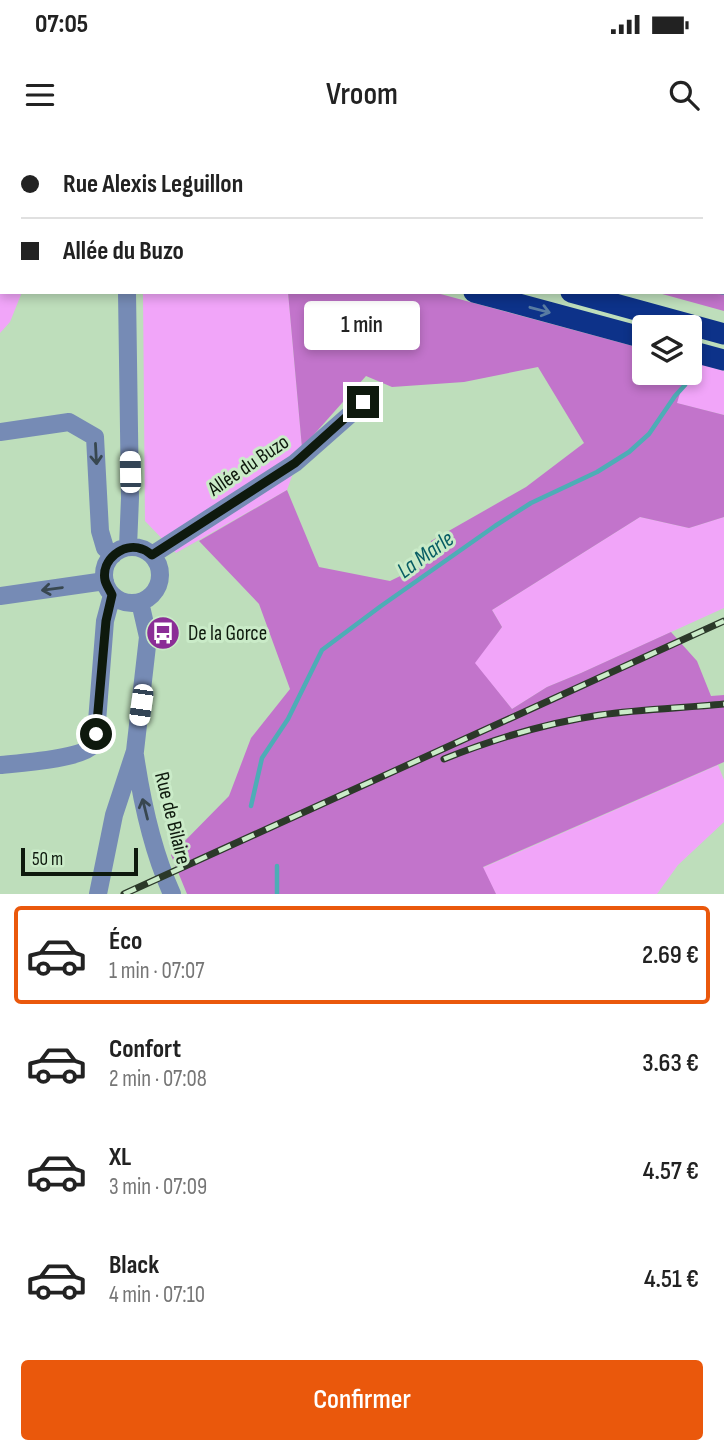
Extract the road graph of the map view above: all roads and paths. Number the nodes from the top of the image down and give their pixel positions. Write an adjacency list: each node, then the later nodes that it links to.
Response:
1 (127, 294): 10 (street)
2 (481, 294): 5 (highway, one-way to 5)
3 (578, 294): 4 (highway)
4 (724, 334)
5 (632, 335)
6 (702, 354): 7 (highway)
7 (724, 360)
8 (363, 402): 11 (street, Allée du Buzo)
9 (0, 432): 10 (street, one-way to 10)
10 (121, 551): 11 (street); 12 (street)
11 (152, 555): 14 (street)
12 (109, 588): 13 (street, one-way to 13); 14 (street); 16 (street)
13 (0, 596)
14 (140, 603): 15 (street, Rue de Bilaire)
15 (135, 751): 17 (street, Rue de Bilaire); 18 (street, Rue de Bilaire, one-way to 15)
16 (0, 765)
17 (98, 894)
18 (172, 894)

